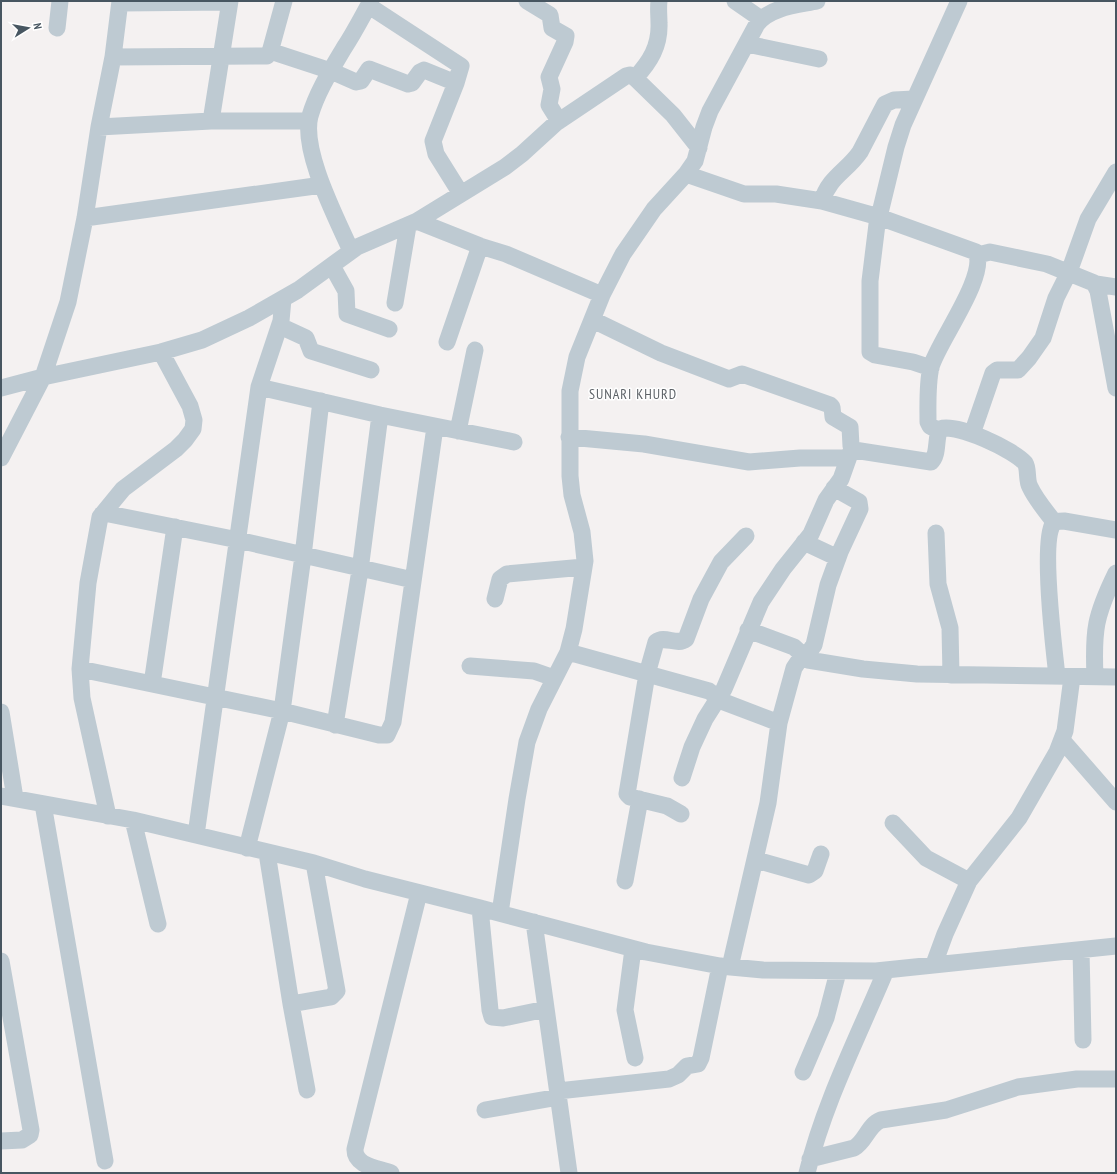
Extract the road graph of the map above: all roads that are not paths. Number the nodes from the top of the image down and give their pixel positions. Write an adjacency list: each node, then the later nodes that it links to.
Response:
1 (60, 1): 12 (street)
2 (284, 1): 14 (street)
3 (528, 1): 24 (street)
4 (659, 1): 19 (street)
5 (736, 1): 11 (street)
6 (817, 1): 11 (street)
7 (959, 1): 21 (street)
8 (120, 2): 9 (street); 15 (street)
9 (230, 2): 16 (street)
10 (370, 3): 18 (street); 20 (street)
11 (761, 19): 13 (street)
12 (57, 28)
13 (747, 44): 17 (street); 26 (street)
14 (270, 51): 16 (street); 18 (street)
15 (113, 57): 16 (street); 25 (street)
16 (221, 57): 22 (street)
17 (819, 59)
18 (331, 71): 20 (street); 23 (street)
19 (635, 78): 24 (street); 26 (street)
20 (456, 83): 30 (street)
21 (914, 99): 31 (street); 32 (street)
22 (211, 121): 23 (street); 25 (street)
23 (309, 121): 29 (street)
24 (559, 121): 30 (street)
25 (99, 126): 33 (street)
26 (699, 148): 28 (street)
27 (1116, 172): 39 (street)
28 (686, 174): 31 (street); 42 (street)
29 (322, 185): 33 (street); 36 (street)
30 (460, 194): 34 (street)
31 (822, 201): 32 (street)
32 (878, 217): 37 (street); 51 (street)
33 (85, 218): 53 (street)
34 (412, 224): 35 (street); 36 (street); 44 (street)
35 (480, 246): 42 (street); 48 (street)
36 (351, 251): 38 (street)
37 (978, 255): 39 (street); 51 (street)
38 (332, 266): 43 (street); 47 (street)
39 (1069, 272): 40 (street); 62 (street)
40 (1096, 284): 41 (street); 56 (street)
41 (1116, 287)
42 (602, 295): 45 (street)
43 (283, 298): 46 (street); 50 (street)
44 (395, 303)
45 (593, 320): 63 (street); 65 (street)
46 (280, 326): 52 (street); 54 (street)
47 (389, 328)
48 (448, 342)
49 (475, 350): 61 (street)
50 (161, 352): 53 (street); 68 (street)
51 (931, 368): 60 (street)
52 (371, 370)
53 (43, 377): 55 (street); 66 (street)
54 (259, 387): 57 (street); 74 (street)
55 (1, 388)
56 (1116, 388)
57 (320, 401): 58 (street); 76 (street)
58 (380, 415): 59 (street); 79 (street)
59 (435, 426): 61 (street); 81 (street)
60 (939, 430): 62 (street); 65 (street)
61 (458, 431): 64 (street)
62 (972, 434): 69 (street)
63 (569, 437): 65 (street); 78 (street)
64 (514, 442)
65 (850, 453): 67 (street)
66 (1, 458)
67 (834, 488): 75 (street); 77 (street)
68 (102, 514): 70 (street); 87 (street)
69 (1055, 523): 71 (street); 90 (street)
70 (175, 527): 74 (street); 94 (street)
71 (1116, 530)
72 (936, 533): 89 (street)
73 (746, 536): 88 (street)
74 (238, 540): 76 (street); 95 (street)
75 (804, 542): 77 (street); 83 (street)
76 (303, 556): 79 (street); 97 (street)
77 (838, 558): 85 (street)
78 (584, 567): 82 (street); 84 (street)
79 (360, 570): 81 (street); 100 (street)
80 (1116, 573): 91 (street)
81 (413, 580): 100 (street)
82 (495, 599)
83 (748, 630): 85 (street); 96 (street)
84 (568, 652): 88 (street); 93 (street)
85 (803, 657): 89 (street); 99 (street)
86 (470, 666): 93 (street)
87 (80, 669): 94 (street); 108 (street)
88 (647, 674): 96 (street); 104 (street)
89 (951, 675): 90 (street)
90 (1065, 676): 91 (street); 101 (street)
91 (1095, 677): 92 (street)
92 (1116, 677)
93 (554, 678): 121 (street)
94 (152, 684): 95 (street)
95 (216, 698): 97 (street); 111 (street)
96 (719, 699): 99 (street); 102 (street)
97 (282, 711): 100 (street); 112 (street)
98 (1, 712): 103 (street)
99 (779, 723): 115 (street)
100 (335, 725)
101 (1062, 740): 105 (street); 118 (street)
102 (682, 778)
103 (8, 797): 106 (street)
104 (640, 800): 107 (street); 117 (street)
105 (1116, 802)
106 (43, 804): 108 (street); 142 (street)
107 (681, 814)
108 (108, 816): 109 (street)
109 (133, 820): 111 (street); 123 (street)
110 (893, 823): 118 (street)
111 (196, 835): 112 (street)
112 (247, 848): 113 (street)
113 (267, 852): 116 (street); 132 (street)
114 (821, 854): 115 (street)
115 (756, 860): 129 (street)
116 (314, 863): 119 (street); 132 (street)
117 (626, 881)
118 (970, 881): 128 (street)
119 (419, 893): 120 (street); 144 (street)
120 (480, 908): 121 (street); 133 (street)
121 (500, 913): 122 (street)
122 (534, 922): 125 (street); 133 (street)
123 (158, 924)
124 (1116, 946): 126 (street)
125 (632, 949): 129 (street); 135 (street)
126 (1081, 950): 128 (street); 134 (street)
127 (1, 961): 141 (street)
128 (934, 964): 130 (street)
129 (725, 966): 131 (street); 139 (street)
130 (886, 970): 131 (street); 143 (street)
131 (838, 972): 136 (street)
132 (291, 1004): 138 (street)
133 (546, 1009): 139 (street)
134 (1083, 1040)
135 (635, 1058)
136 (803, 1072)
137 (1116, 1079): 143 (street)
138 (307, 1090)
139 (558, 1094): 140 (street); 145 (street)
140 (485, 1110)
141 (1, 1141)
142 (106, 1161)
143 (809, 1166)
144 (388, 1172)
145 (569, 1173)

